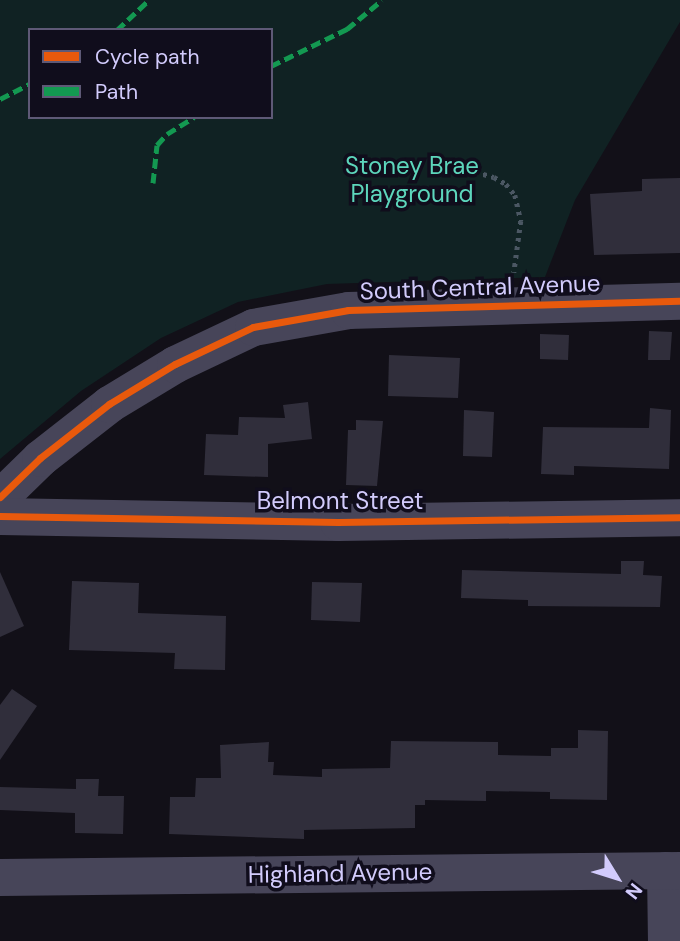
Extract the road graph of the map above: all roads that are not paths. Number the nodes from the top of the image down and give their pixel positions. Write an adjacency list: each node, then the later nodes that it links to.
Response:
1 (680, 301): 2 (street, South Central Avenue)
2 (0, 497)
3 (0, 516): 4 (street, Belmont Street)
4 (680, 517)
5 (672, 870): 6 (street, Highland Avenue); 7 (street)
6 (0, 877)
7 (666, 941)

